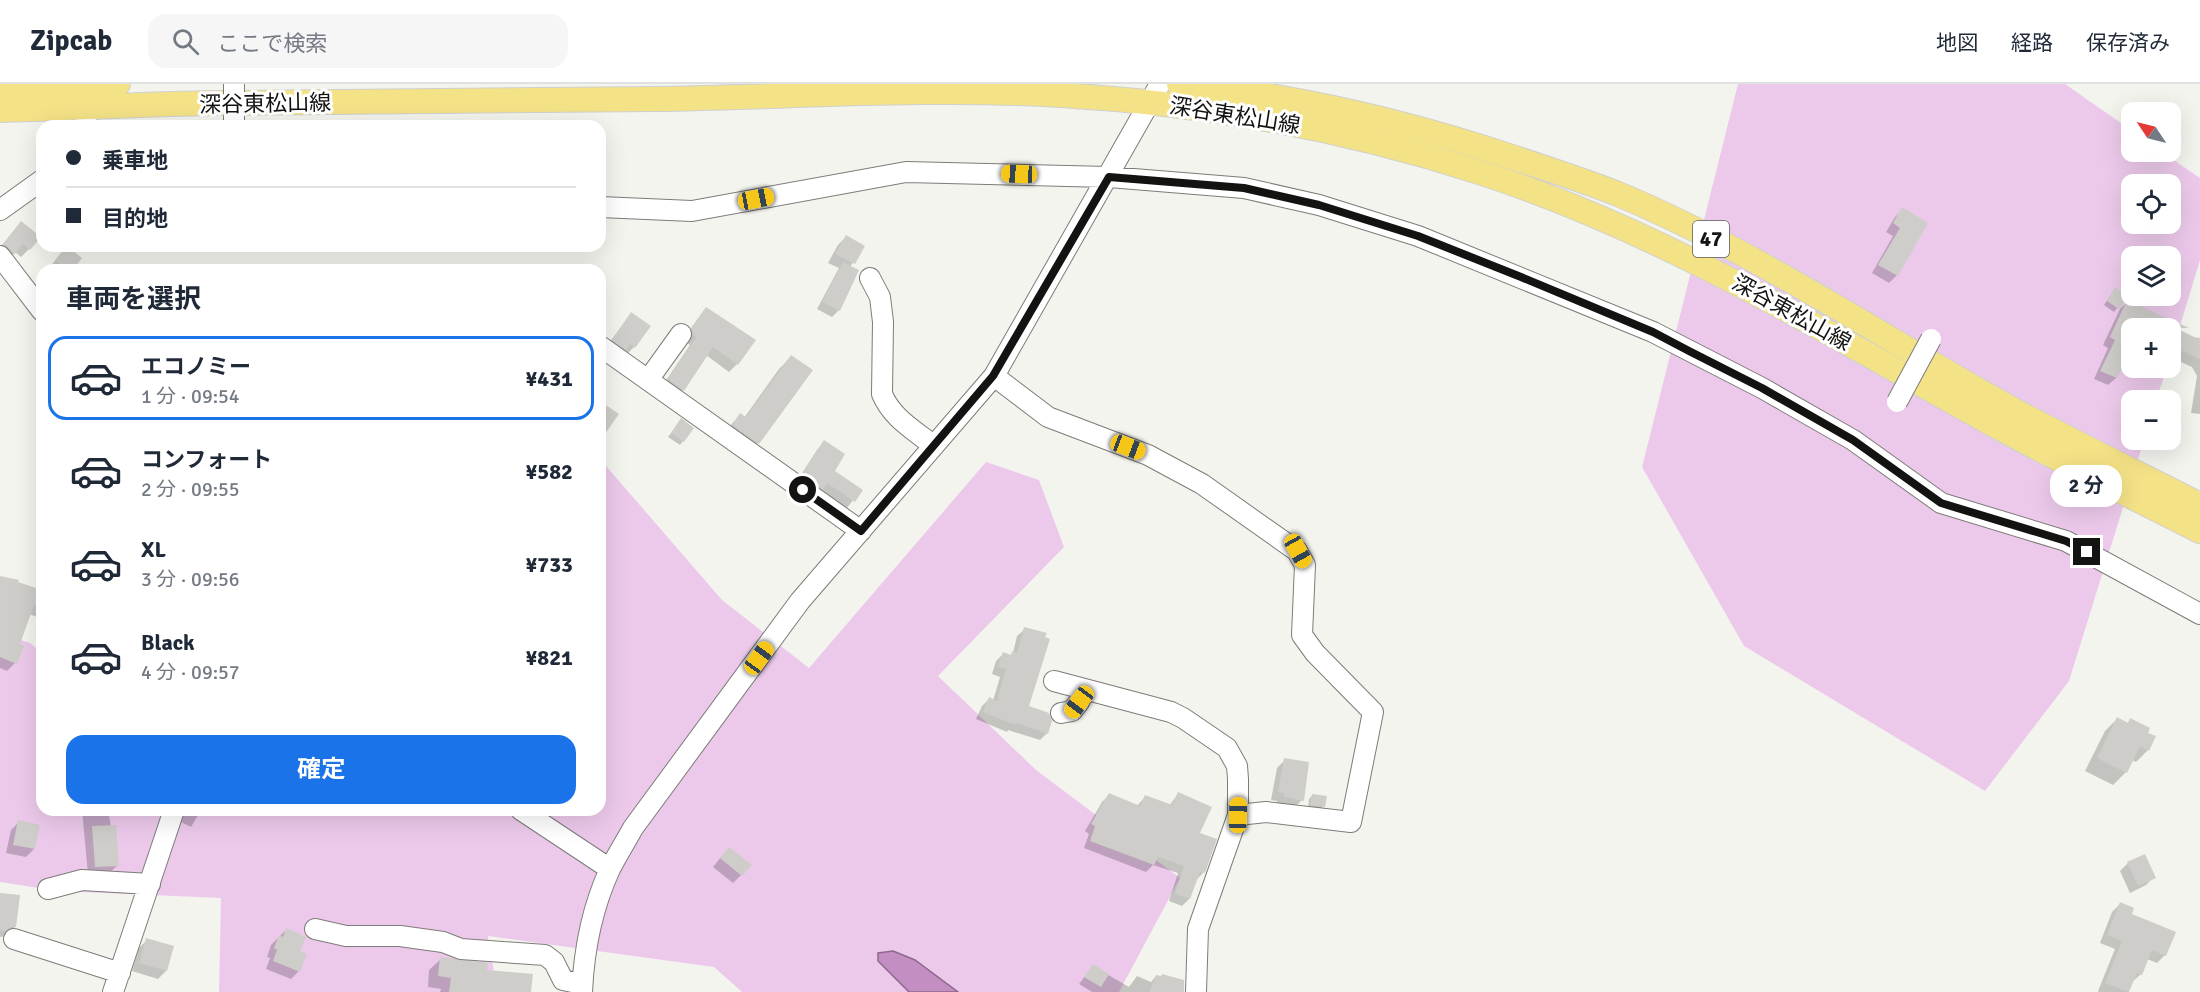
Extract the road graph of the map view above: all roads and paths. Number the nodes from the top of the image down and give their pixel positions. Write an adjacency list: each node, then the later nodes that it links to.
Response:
1 (118, 84): 6 (main road, 深谷東松山線 / 47)
2 (234, 84): 8 (street, bridge)
3 (1179, 84): 23 (main road, 深谷東松山線 / 47)
4 (0, 87): 6 (main road, 深谷東松山線 / 47)
5 (1156, 93): 6 (main road, 深谷東松山線 / 47); 9 (street); 25 (main road, 深谷東松山線 / 47)
6 (87, 101): 7 (main road, 深谷東松山線 / 47)
7 (0, 110)
8 (234, 120)
9 (1109, 177): 11 (street); 19 (street); 26 (street)
10 (36, 184): 12 (street)
11 (606, 207)
12 (0, 210)
13 (0, 256): 15 (street)
14 (870, 278): 22 (street)
15 (36, 303)
16 (681, 334): 20 (street)
17 (1932, 339): 21 (street, bridge)
18 (606, 350): 20 (street)
19 (993, 376): 22 (street); 30 (street)
20 (648, 380): 24 (street)
21 (1898, 402)
22 (934, 446): 24 (street)
23 (2200, 505)
24 (861, 531): 33 (street)
25 (2200, 531)
26 (2200, 614)
27 (1054, 681): 28 (street)
28 (1084, 690): 29 (street); 30 (street)
29 (1061, 713)
30 (1238, 815): 41 (street)
31 (172, 816): 34 (street)
32 (530, 816): 33 (street)
33 (610, 868): 39 (street)
34 (150, 884): 35 (street); 38 (street)
35 (48, 889)
36 (315, 929): 39 (street)
37 (15, 939): 38 (street)
38 (120, 973): 40 (street)
39 (582, 988)
40 (113, 992)
41 (1196, 992)

